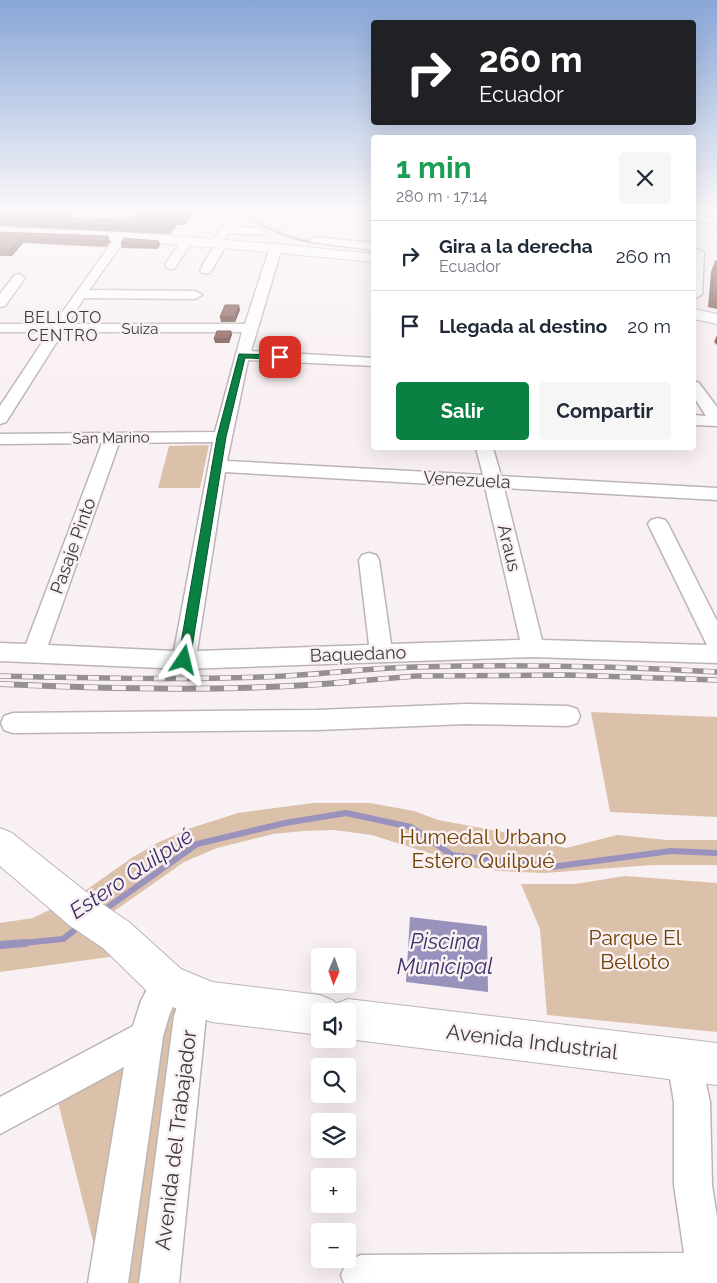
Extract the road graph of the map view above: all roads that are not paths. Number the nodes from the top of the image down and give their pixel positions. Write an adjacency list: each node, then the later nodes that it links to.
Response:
1 (97, 270): 5 (street)
2 (269, 270): 14 (street)
3 (698, 270): 6 (street)
4 (20, 278): 9 (street)
5 (80, 294): 7 (street); 13 (street)
6 (696, 294)
7 (178, 295): 8 (street); 15 (street)
8 (195, 295)
9 (0, 303)
10 (696, 315): 11 (main road)
11 (717, 318)
12 (0, 328): 13 (street, Suiza)
13 (57, 328): 15 (street, Suiza); 19 (street)
14 (250, 328): 15 (street, Suiza); 16 (street)
15 (160, 329)
16 (242, 355): 17 (street); 22 (street)
17 (371, 362)
18 (696, 389): 21 (street)
19 (0, 419)
20 (696, 420): 21 (street)
21 (717, 420)
22 (222, 437): 23 (street, San Marino); 26 (street)
23 (112, 438): 24 (street, San Marino); 34 (street, Pasaje Pinto)
24 (0, 439)
25 (485, 450): 27 (street, Araus)
26 (216, 466): 27 (street, Venezuela); 37 (street)
27 (493, 482): 28 (street, Venezuela); 32 (street, Araus)
28 (717, 494)
29 (658, 524): 31 (street)
30 (369, 560): 35 (street)
31 (717, 643)
32 (533, 648): 35 (street, Baquedano); 36 (street, Baquedano)
33 (0, 652): 34 (street, Baquedano)
34 (34, 653): 37 (street, Baquedano)
35 (381, 653): 37 (street, Baquedano)
36 (717, 654)
37 (184, 660)
38 (568, 716): 39 (street)
39 (13, 723)
40 (0, 844): 41 (main road)
41 (181, 990): 42 (main road); 44 (street); 50 (street, Avenida del Trabajador)
42 (311, 1014)
43 (356, 1020): 45 (main road, Avenida Industrial)
44 (146, 1037): 46 (street); 49 (street)
45 (701, 1062): 48 (street)
46 (0, 1116)
47 (361, 1275): 48 (street)
48 (707, 1278)
49 (108, 1283)
50 (159, 1283)

